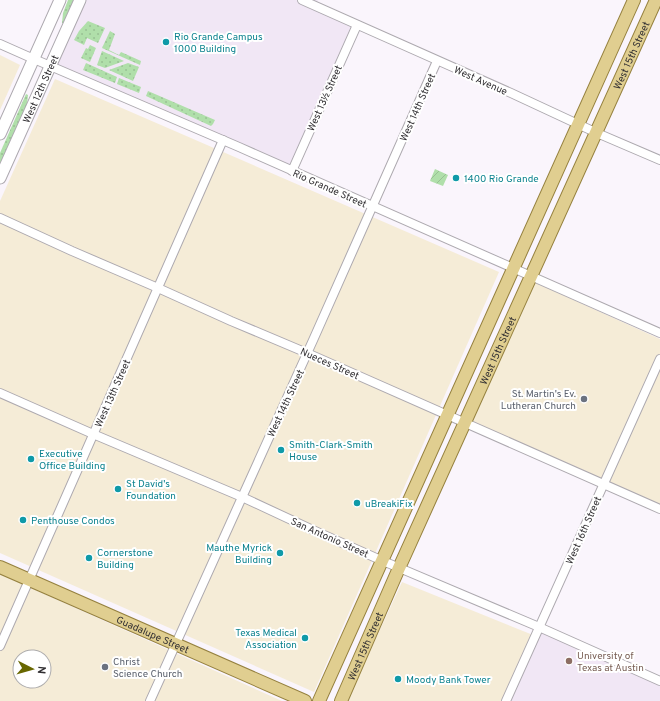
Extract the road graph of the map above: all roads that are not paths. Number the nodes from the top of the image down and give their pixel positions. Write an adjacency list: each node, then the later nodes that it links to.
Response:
1 (60, 0): 8 (main road, West 12th Street)
2 (80, 0): 10 (main road, West 12th Street)
3 (302, 0): 6 (street, West Avenue)
4 (634, 0): 11 (main road, West 15th Street)
5 (656, 0): 12 (main road, West 15th Street)
6 (357, 25): 9 (street, West Avenue); 16 (street, West 13½ Street)
7 (0, 44): 8 (street, Rio Grande Street)
8 (33, 59): 10 (street, Rio Grande Street); 13 (main road, West 12th Street)
9 (437, 61): 11 (street, West Avenue); 18 (street, West 14th Street)
10 (50, 66): 14 (street, Rio Grande Street); 17 (main road, West 12th Street)
11 (578, 124): 12 (street, West Avenue); 20 (main road, West 15th Street)
12 (597, 133): 15 (street, West Avenue); 21 (main road, West 15th Street)
13 (0, 134)
14 (223, 140): 16 (street, Rio Grande Street); 22 (street, West 13th Street)
15 (660, 160)
16 (292, 170): 18 (street, Rio Grande Street)
17 (0, 178)
18 (373, 206): 20 (street, Rio Grande Street); 24 (street, West 14th Street)
19 (0, 218): 22 (street, Nueces Street)
20 (513, 268): 21 (street, Rio Grande Street); 27 (main road, West 15th Street)
21 (531, 276): 23 (street, Rio Grande Street); 28 (main road, West 15th Street)
22 (158, 288): 24 (street, Nueces Street); 29 (street, West 13th Street)
23 (660, 333)
24 (308, 353): 27 (street, Nueces Street); 31 (street, West 14th Street)
25 (660, 359): 30 (street, West 16th Street)
26 (0, 393): 29 (street, San Antonio Street)
27 (448, 415): 28 (street, Nueces Street); 33 (main road, West 15th Street)
28 (465, 422): 30 (street, Nueces Street); 35 (main road, West 15th Street)
29 (94, 434): 31 (street, San Antonio Street); 36 (street, West 13th Street)
30 (603, 483): 32 (street, Nueces Street); 37 (street, West 16th Street)
31 (242, 497): 33 (street, San Antonio Street); 38 (street, West 14th Street)
32 (660, 509)
33 (383, 561): 35 (street, San Antonio Street); 43 (main road, West 15th Street)
34 (0, 567): 36 (main road, Guadalupe Street)
35 (399, 568): 37 (street, San Antonio Street); 44 (main road, West 15th Street)
36 (29, 580): 38 (main road, Guadalupe Street); 39 (street, West 13th Street)
37 (539, 627): 40 (street, San Antonio Street); 45 (street, West 16th Street)
38 (175, 644): 41 (street, West 14th Street); 42 (main road, Guadalupe Street)
39 (0, 646)
40 (660, 681)
41 (150, 701)
42 (305, 701)
43 (319, 701)
44 (341, 701)
45 (506, 701)

